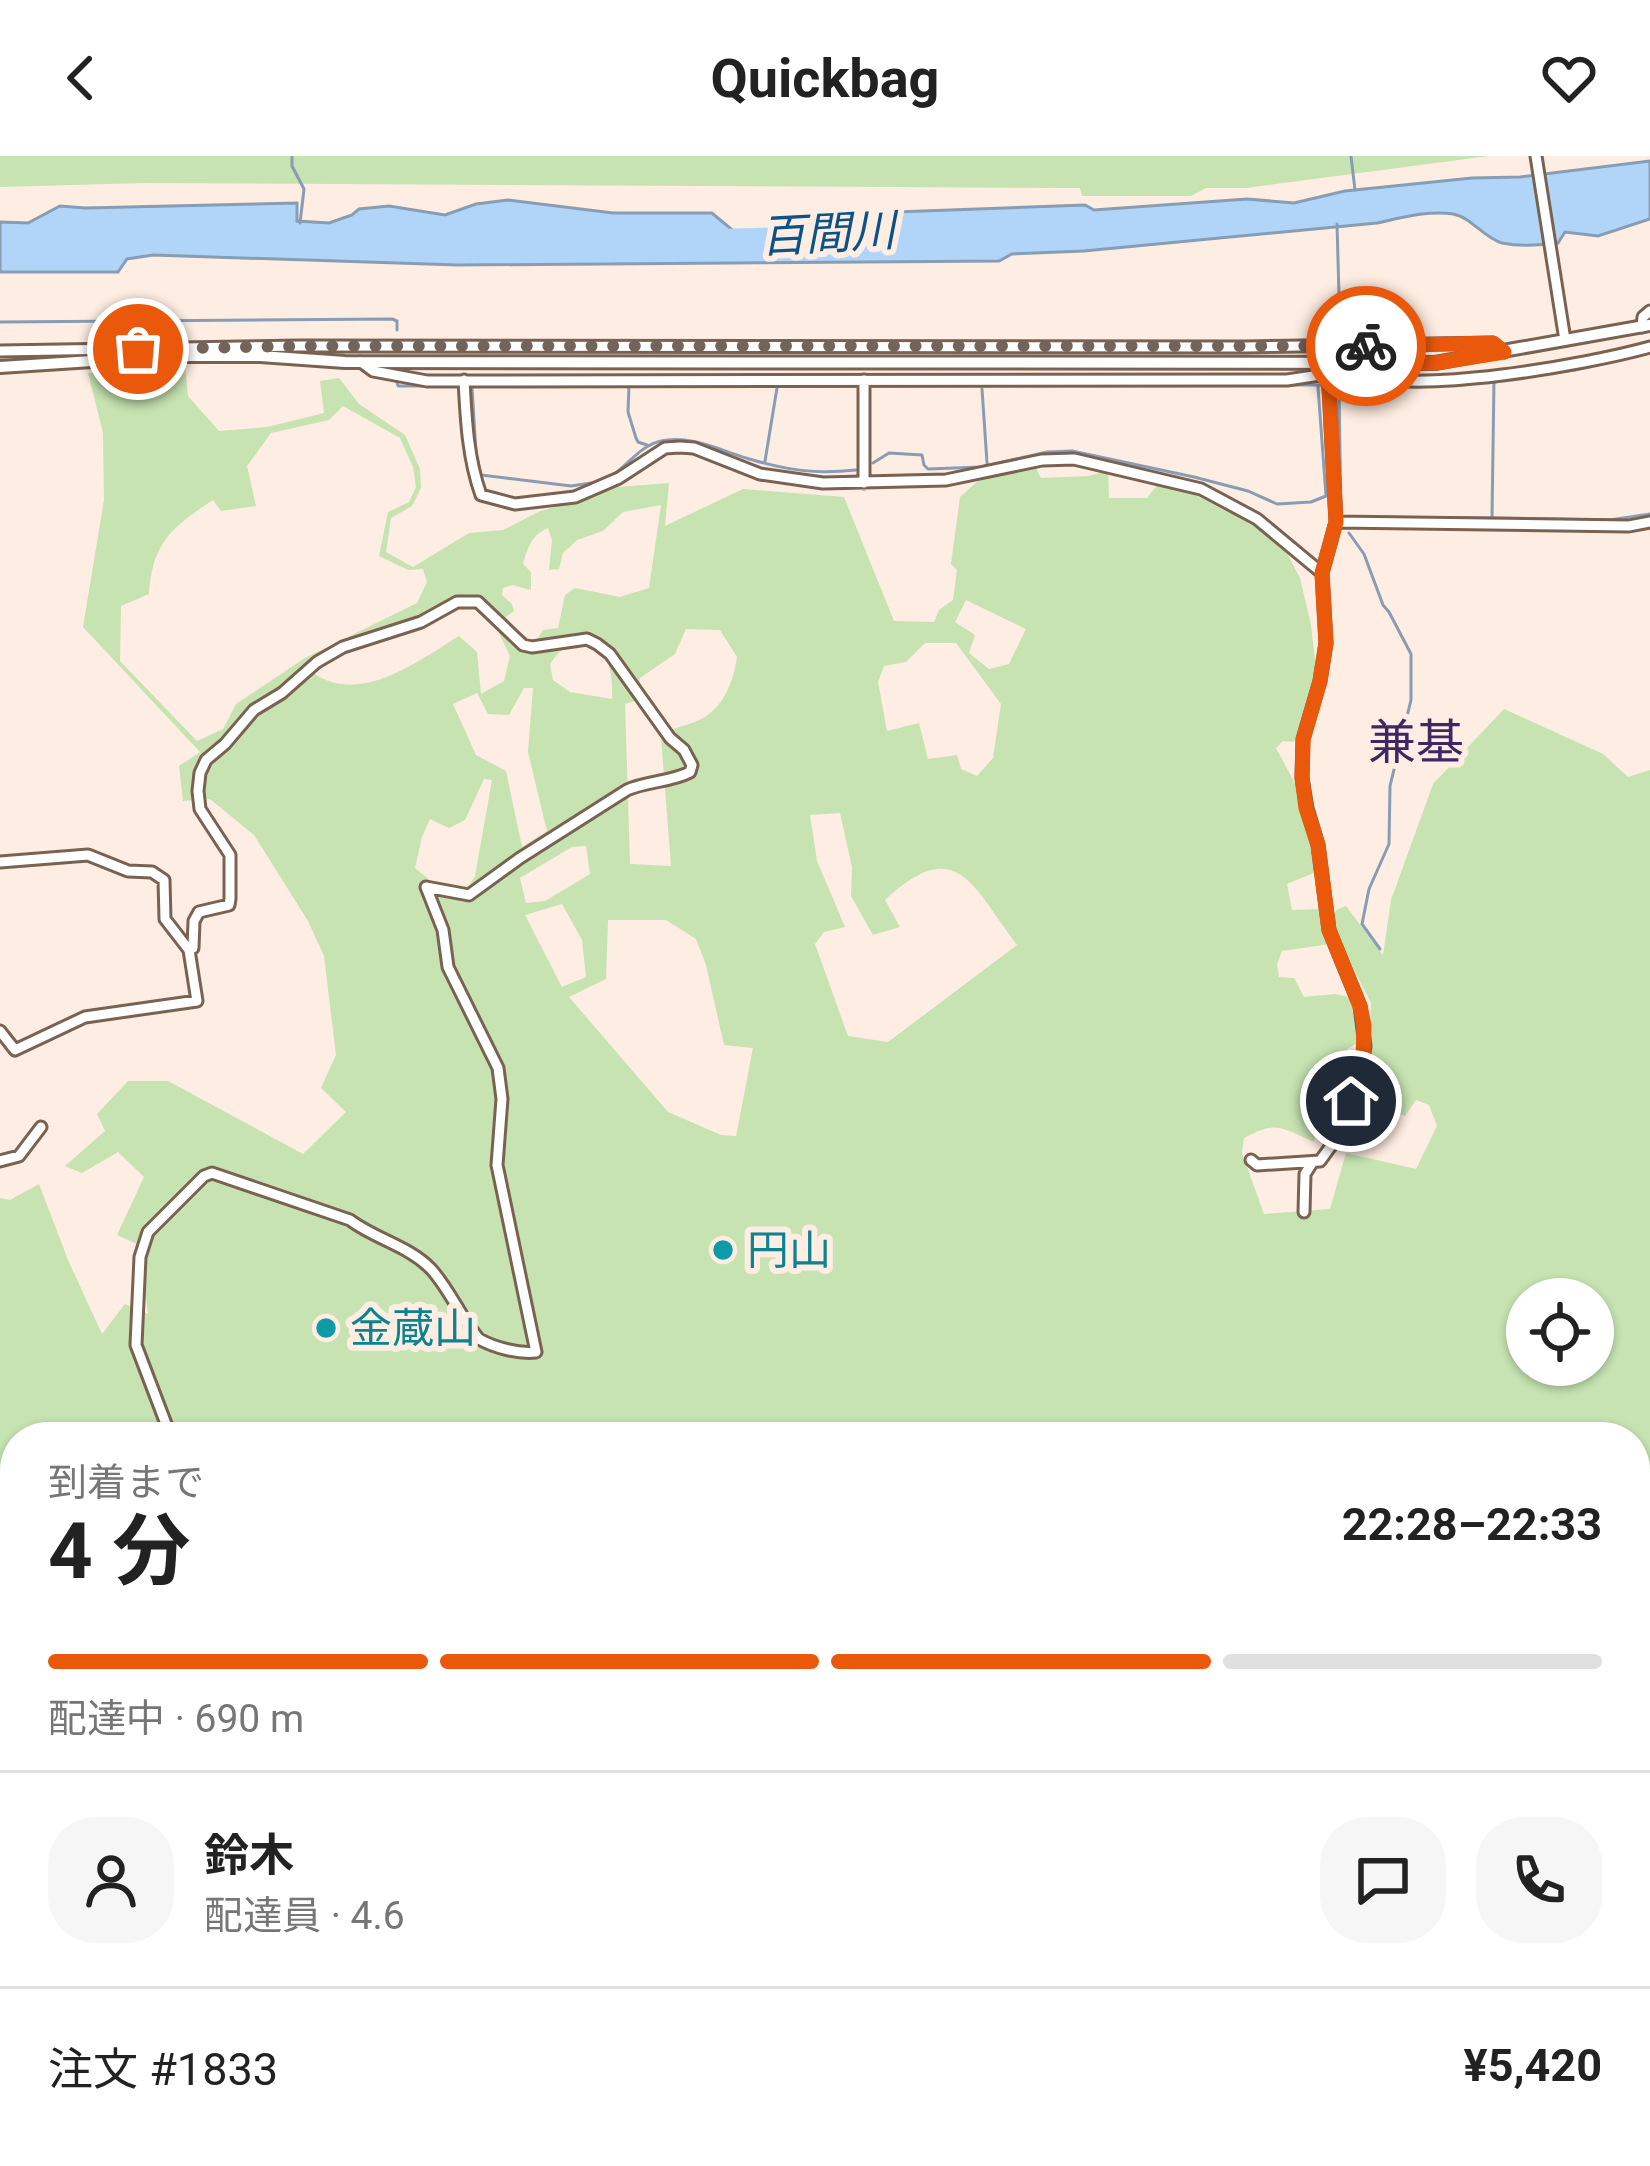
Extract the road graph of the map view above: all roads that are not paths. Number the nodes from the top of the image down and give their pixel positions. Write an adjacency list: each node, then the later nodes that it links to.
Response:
1 (1536, 156): 4 (street)
2 (1650, 311): 3 (street)
3 (1646, 326): 4 (street)
4 (1564, 333): 7 (street)
5 (1650, 347): 9 (street)
6 (0, 351): 7 (street)
7 (1504, 352): 9 (street)
8 (361, 362): 10 (street); 11 (street); 12 (street)
9 (1354, 364): 11 (street)
10 (0, 367)
11 (1328, 367): 13 (street); 15 (street)
12 (465, 384): 13 (street); 14 (street)
13 (864, 384): 14 (street)
14 (864, 483): 17 (street)
15 (1336, 522): 16 (street); 17 (street)
16 (1650, 522)
17 (1322, 573): 24 (street)
18 (0, 862): 19 (street)
19 (189, 950): 20 (street); 26 (street)
20 (0, 1031)
21 (41, 1127): 23 (street)
22 (1251, 1160): 24 (street)
23 (0, 1161)
24 (1312, 1162): 25 (street)
25 (1304, 1212)
26 (165, 1422)

